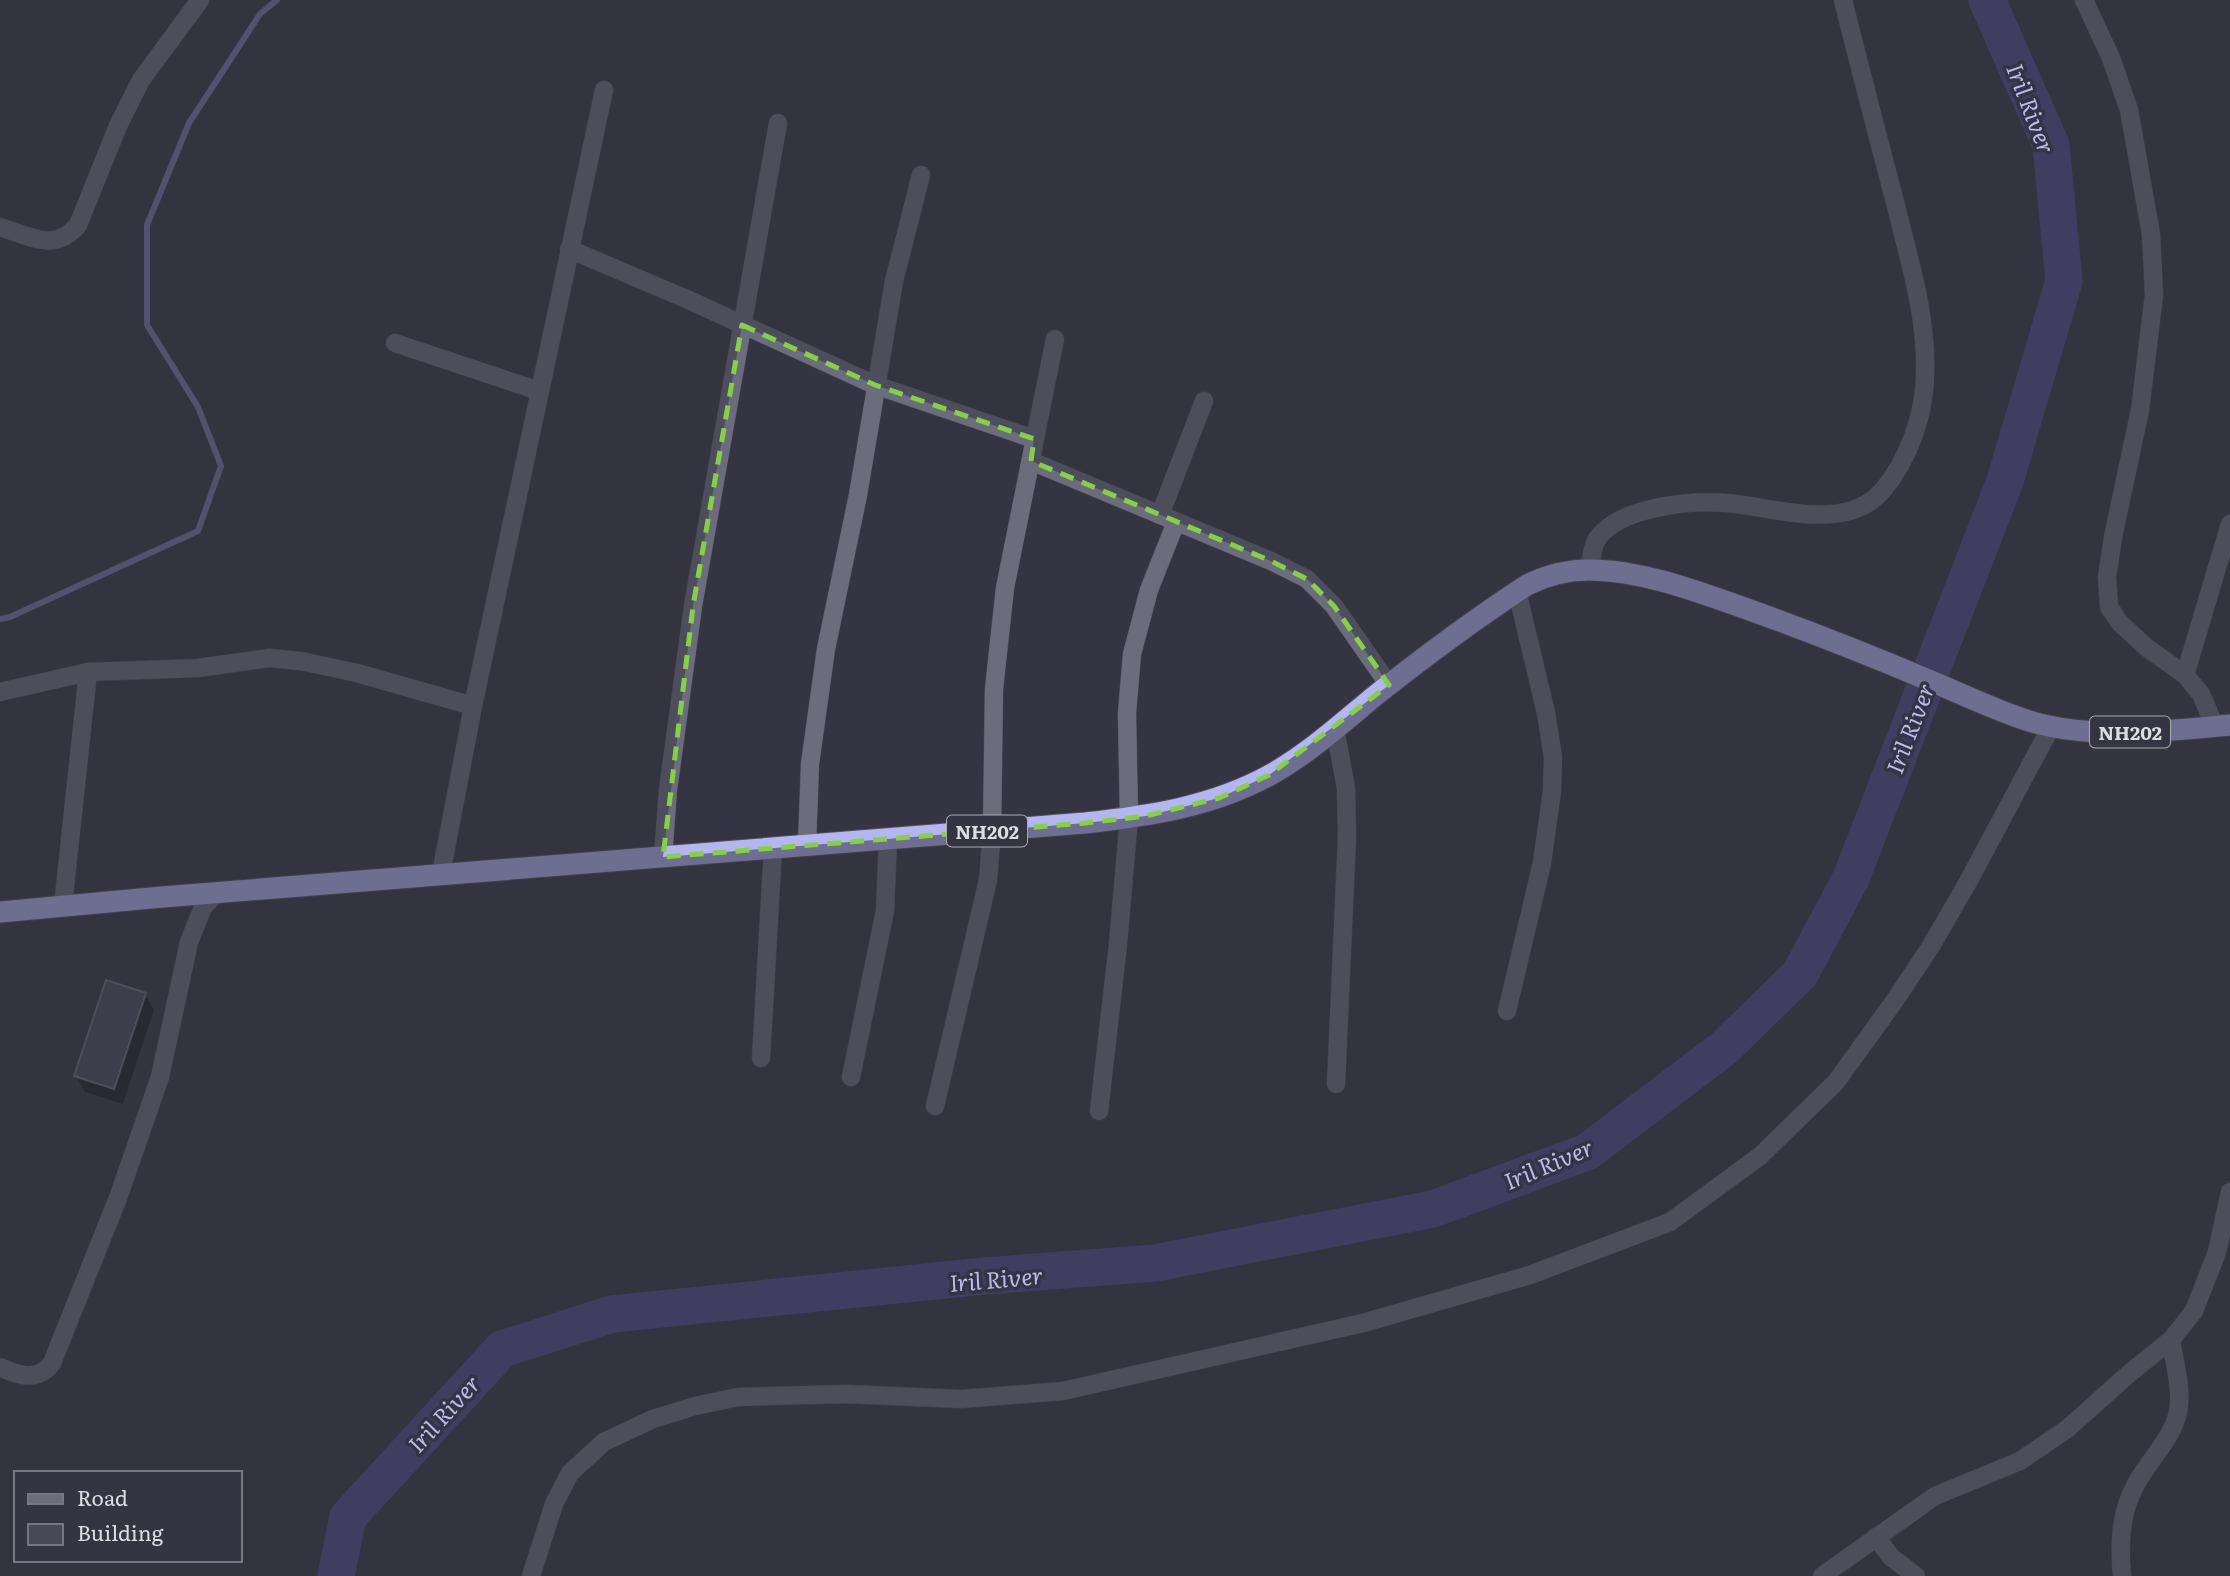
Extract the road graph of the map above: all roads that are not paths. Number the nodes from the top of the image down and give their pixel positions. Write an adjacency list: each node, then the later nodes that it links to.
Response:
1 (200, 0): 7 (street)
2 (1843, 0): 19 (street)
3 (2084, 0): 22 (street)
4 (604, 90): 8 (street)
5 (778, 124): 9 (street)
6 (921, 175): 12 (street)
7 (0, 227)
8 (569, 249): 9 (street); 13 (street)
9 (742, 325): 12 (street); 34 (street)
10 (1055, 339): 15 (street)
11 (396, 343): 13 (street)
12 (875, 385): 15 (street); 32 (street)
13 (539, 391): 25 (street)
14 (1205, 401): 17 (street)
15 (1034, 439): 16 (street)
16 (1031, 461): 17 (street); 30 (street)
17 (1168, 519): 23 (street); 29 (street)
18 (2230, 524): 22 (street)
19 (1590, 570): 20 (highway, NH202); 26 (highway, NH202)
20 (1517, 591): 23 (highway, NH202); 39 (street)
21 (88, 672): 24 (street); 25 (street); 37 (street)
22 (2185, 675): 27 (street)
23 (1389, 685): 28 (highway, NH202)
24 (0, 692)
25 (473, 706): 35 (street)
26 (2052, 725): 27 (highway, NH202); 49 (street)
27 (2223, 726)
28 (1335, 729): 29 (highway, NH202); 42 (street)
29 (1129, 818): 30 (highway, NH202); 44 (street)
30 (992, 830): 31 (highway, NH202); 43 (street)
31 (888, 839): 32 (highway, NH202); 41 (street)
32 (807, 845): 33 (highway, NH202)
33 (773, 848): 34 (highway, NH202); 40 (street)
34 (663, 857): 35 (highway, NH202)
35 (441, 874): 36 (highway, NH202)
36 (218, 892): 37 (highway, NH202); 47 (street)
37 (62, 906): 38 (highway, NH202)
38 (0, 912)
39 (1507, 1011)
40 (761, 1058)
41 (851, 1077)
42 (1336, 1084)
43 (934, 1106)
44 (1099, 1111)
45 (2230, 1192): 46 (street)
46 (2171, 1340): 48 (street); 52 (street)
47 (0, 1367)
48 (1876, 1537): 50 (street); 51 (street)
49 (531, 1576)
50 (1822, 1576)
51 (1916, 1576)
52 (2122, 1576)

